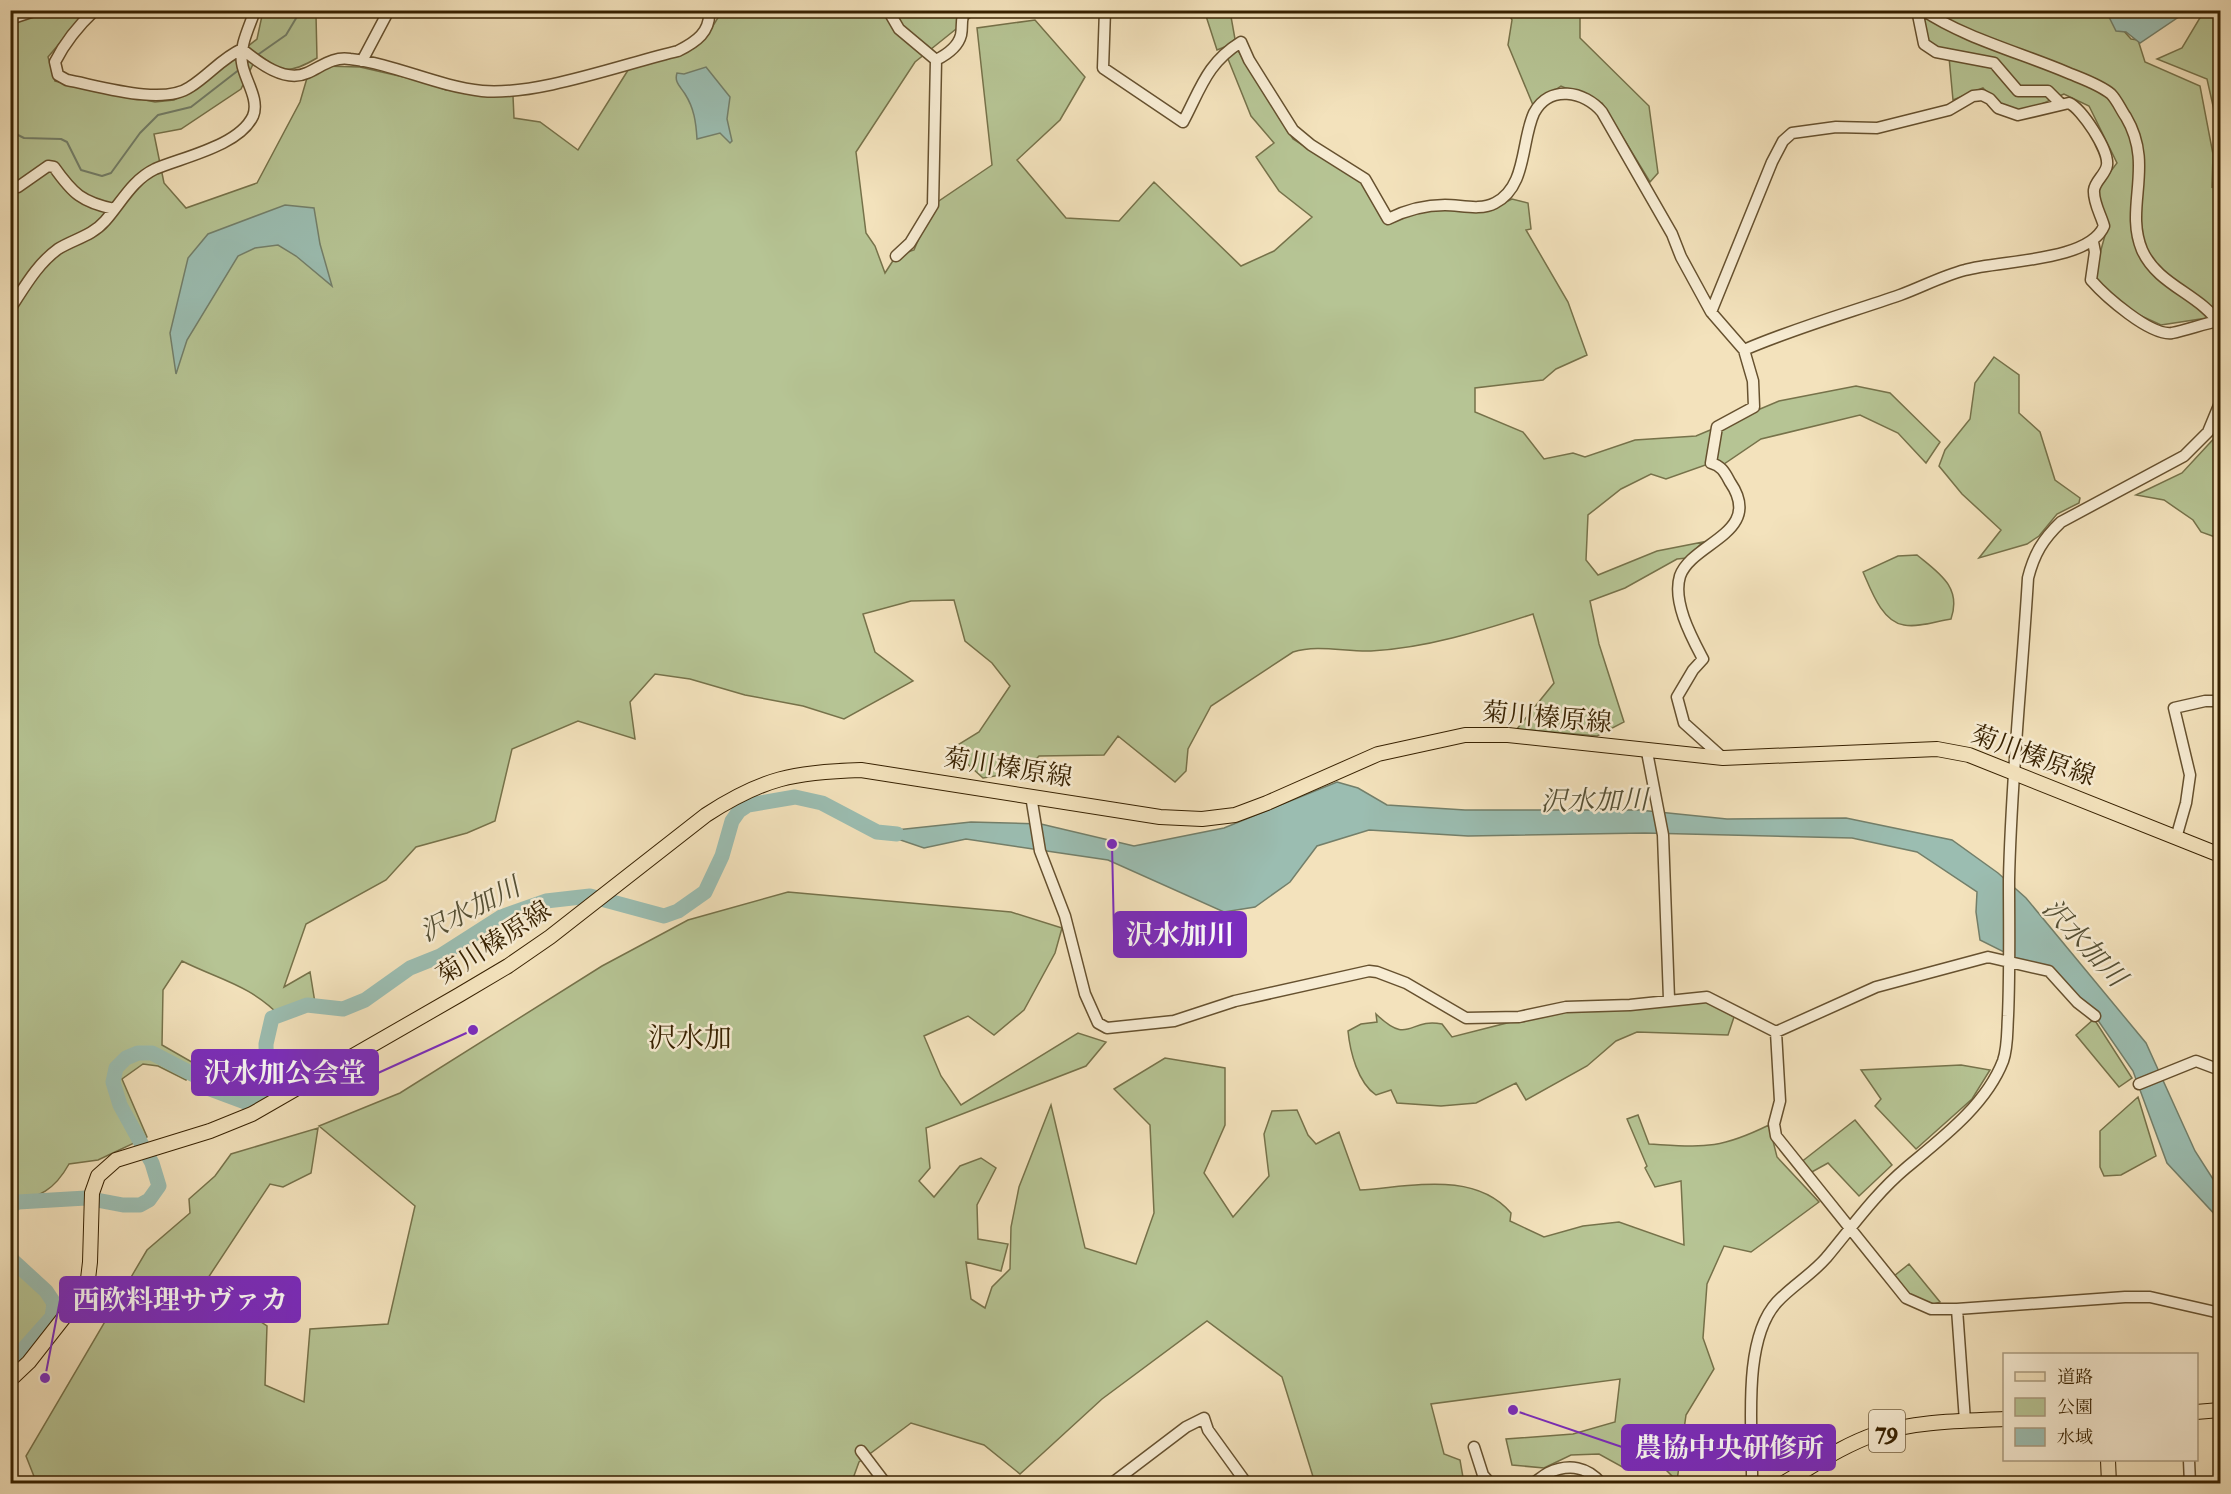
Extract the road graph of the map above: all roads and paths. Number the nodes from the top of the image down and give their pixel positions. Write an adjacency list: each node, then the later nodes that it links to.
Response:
1 (37, 10): 11 (street)
2 (95, 10): 12 (street)
3 (255, 10): 12 (street)
4 (389, 10): 14 (street)
5 (709, 10): 14 (street)
6 (888, 10): 13 (street)
7 (965, 10): 13 (street)
8 (1105, 10): 21 (street)
9 (1917, 10): 15 (street)
10 (1923, 10): 22 (street)
11 (10, 19)
12 (242, 49): 14 (street); 17 (street)
13 (936, 60): 19 (street)
14 (362, 61)
15 (2061, 104): 18 (street); 21 (street)
16 (10, 183): 17 (street)
17 (114, 209): 20 (street)
18 (2093, 242): 22 (street); 23 (street)
19 (896, 256)
20 (10, 309)
21 (1711, 312): 23 (street)
22 (2219, 323)
23 (1744, 350): 27 (street)
24 (2220, 403): 28 (street)
25 (2220, 701): 30 (street)
26 (1647, 752): 27 (main road, 菊川榛原線); 29 (main road, 菊川榛原線); 35 (street)
27 (1723, 758): 28 (main road, 菊川榛原線)
28 (2013, 772): 30 (main road, 菊川榛原線); 34 (street)
29 (1031, 798): 35 (street); 43 (main road, 菊川榛原線)
30 (2176, 838): 31 (main road, 菊川榛原線)
31 (2220, 855)
32 (2220, 935): 33 (street)
33 (2220, 945)
34 (2011, 961): 36 (street); 37 (street); 40 (street)
35 (1669, 999): 37 (street)
36 (2095, 1016)
37 (1776, 1032): 40 (street)
38 (2220, 1070): 39 (street)
39 (2139, 1083)
40 (1848, 1230): 41 (street); 58 (street)
41 (1957, 1309): 42 (street); 47 (street)
42 (2220, 1313)
43 (10, 1380)
44 (2220, 1410): 45 (main road)
45 (2198, 1412)
46 (2003, 1419): 47 (main road, 79)
47 (1965, 1421): 59 (main road, 79)
48 (1474, 1447): 55 (street)
49 (861, 1452): 52 (street)
50 (2108, 1461): 60 (main road)
51 (2189, 1461): 61 (street)
52 (886, 1484)
53 (1111, 1484): 54 (street)
54 (1247, 1484)
55 (1491, 1484)
56 (1531, 1484): 57 (street)
57 (1602, 1484)
58 (1752, 1484)
59 (1782, 1484)
60 (2109, 1484)
61 (2190, 1484)

